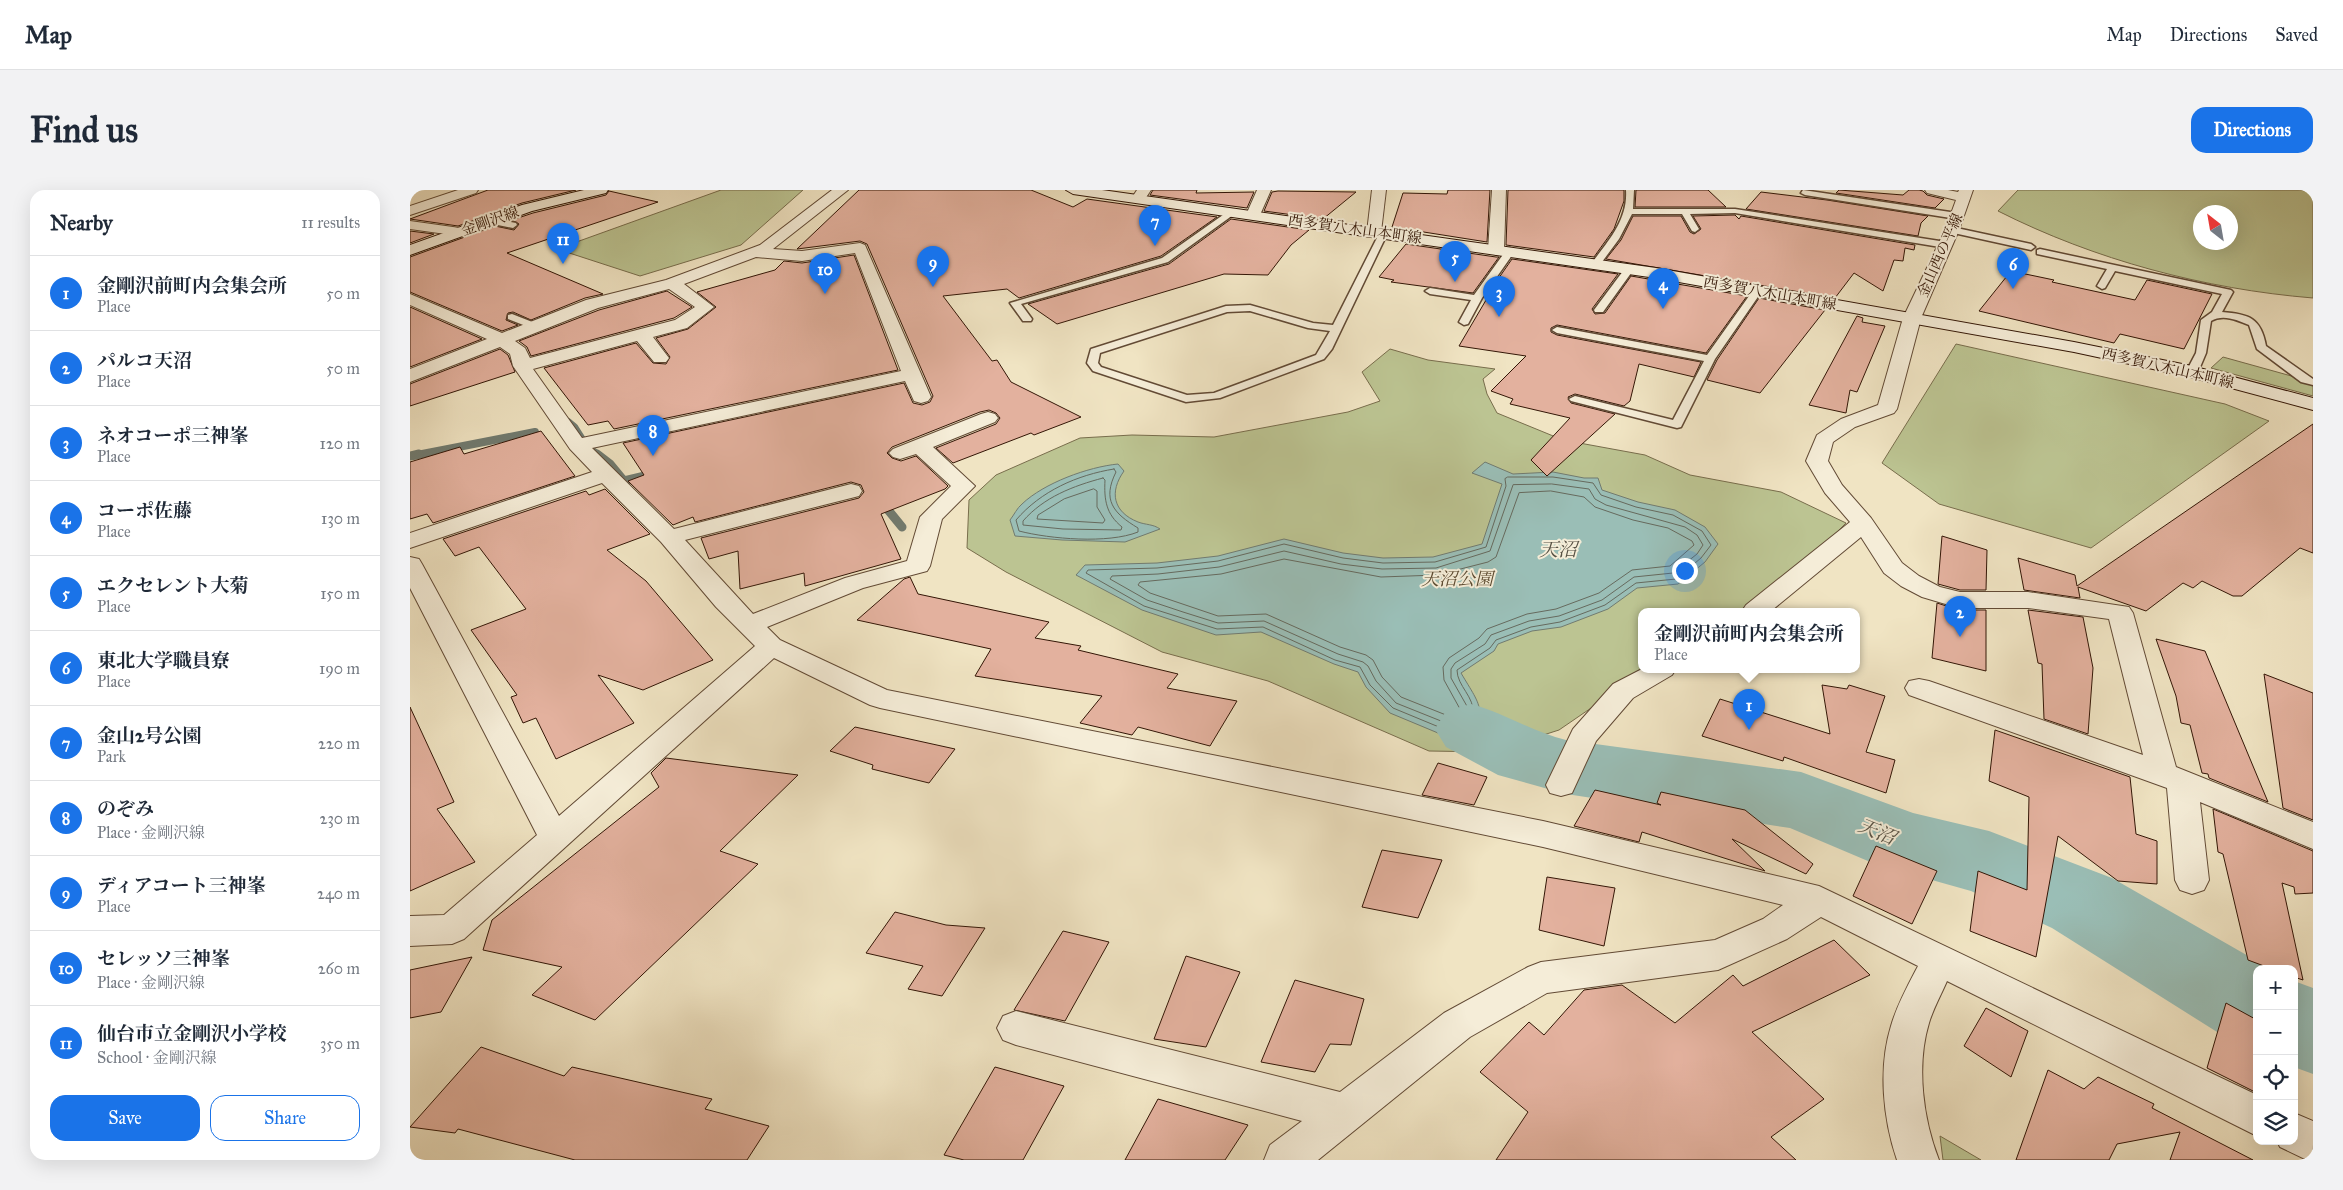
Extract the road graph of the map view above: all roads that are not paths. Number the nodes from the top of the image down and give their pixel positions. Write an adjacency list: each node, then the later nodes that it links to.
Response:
1 (471, 190): 13 (street)
2 (601, 190): 18 (street, 金剛沢線)
3 (842, 190): 26 (street)
4 (1073, 190): 11 (street, 西多賀八木山本町線)
5 (1264, 190): 17 (street)
6 (1379, 190): 24 (street)
7 (1498, 190): 28 (street)
8 (1630, 190): 14 (lane)
9 (1807, 190): 19 (lane)
10 (1932, 190): 12 (street)
11 (1141, 194): 16 (street, 西多賀八木山本町線)
12 (1965, 194): 19 (street, 金山西の平線)
13 (410, 211)
14 (1628, 212): 15 (lane); 29 (lane)
15 (1685, 212): 22 (lane); 25 (lane)
16 (1230, 213): 17 (street, 西多賀八木山本町線); 41 (lane)
17 (1253, 215): 24 (street, 西多賀八木山本町線)
18 (491, 221): 21 (lane); 23 (street, 金剛沢線)
19 (1955, 223): 25 (street, 金山西の平線); 30 (lane)
20 (410, 225): 23 (street)
21 (512, 225)
22 (1695, 229)
23 (460, 232): 27 (street, 金剛沢線)
24 (1379, 233): 28 (street, 西多賀八木山本町線); 44 (lane)
25 (1946, 245): 40 (street, 金山西の平線)
26 (759, 249): 32 (street); 52 (street)
27 (410, 250)
28 (1503, 251): 29 (street, 西多賀八木山本町線); 36 (lane)
29 (1596, 264): 31 (street, 西多賀八木山本町線)
30 (2113, 267): 33 (lane); 39 (lane)
31 (1629, 269): 35 (street, 西多賀八木山本町線); 38 (lane)
32 (672, 283): 43 (street); 47 (street)
33 (2102, 286)
34 (1430, 291): 36 (lane)
35 (1757, 291): 40 (street, 西多賀八木山本町線); 49 (lane)
36 (1477, 298): 42 (lane)
37 (411, 300): 45 (street)
38 (1599, 310)
39 (2216, 314): 51 (lane); 54 (lane)
40 (1912, 318): 51 (street, 西多賀八木山本町線); 62 (street, 金山西の平線)
41 (1027, 319)
42 (1464, 322)
43 (536, 327): 45 (street); 45 (lane)
44 (1337, 328): 44 (lane)
45 (507, 329): 50 (street); 53 (street)
46 (1557, 330): 49 (lane)
47 (642, 335): 48 (street); 50 (street)
48 (660, 358)
49 (1710, 359): 56 (lane)
50 (522, 366): 59 (street)
51 (2192, 372): 57 (street, 西多賀八木山本町線)
52 (911, 374): 55 (street); 59 (street)
53 (410, 376)
54 (2313, 382)
55 (921, 397)
56 (1576, 399)
57 (2313, 404)
58 (988, 418): 67 (street)
59 (576, 445): 60 (street)
60 (606, 474): 63 (street); 64 (street)
61 (851, 491): 63 (street)
62 (1863, 523): 66 (street); 70 (street)
63 (669, 537): 67 (street)
64 (410, 541)
65 (410, 564): 73 (street)
66 (1759, 608)
67 (760, 636): 73 (street); 75 (street)
68 (1655, 673): 71 (street)
69 (1919, 688): 70 (street)
70 (2173, 778): 72 (street); 74 (street)
71 (1561, 785)
72 (2313, 836)
73 (555, 839): 76 (street)
74 (2192, 880)
75 (1819, 900): 77 (street); 79 (street)
76 (410, 931)
77 (1939, 961): 80 (street); 84 (street)
78 (1016, 1028): 79 (street)
79 (1344, 1113): 83 (street)
80 (2253, 1114)
81 (2298, 1135): 82 (street)
82 (2313, 1142)
83 (1285, 1160)
84 (1918, 1160)

